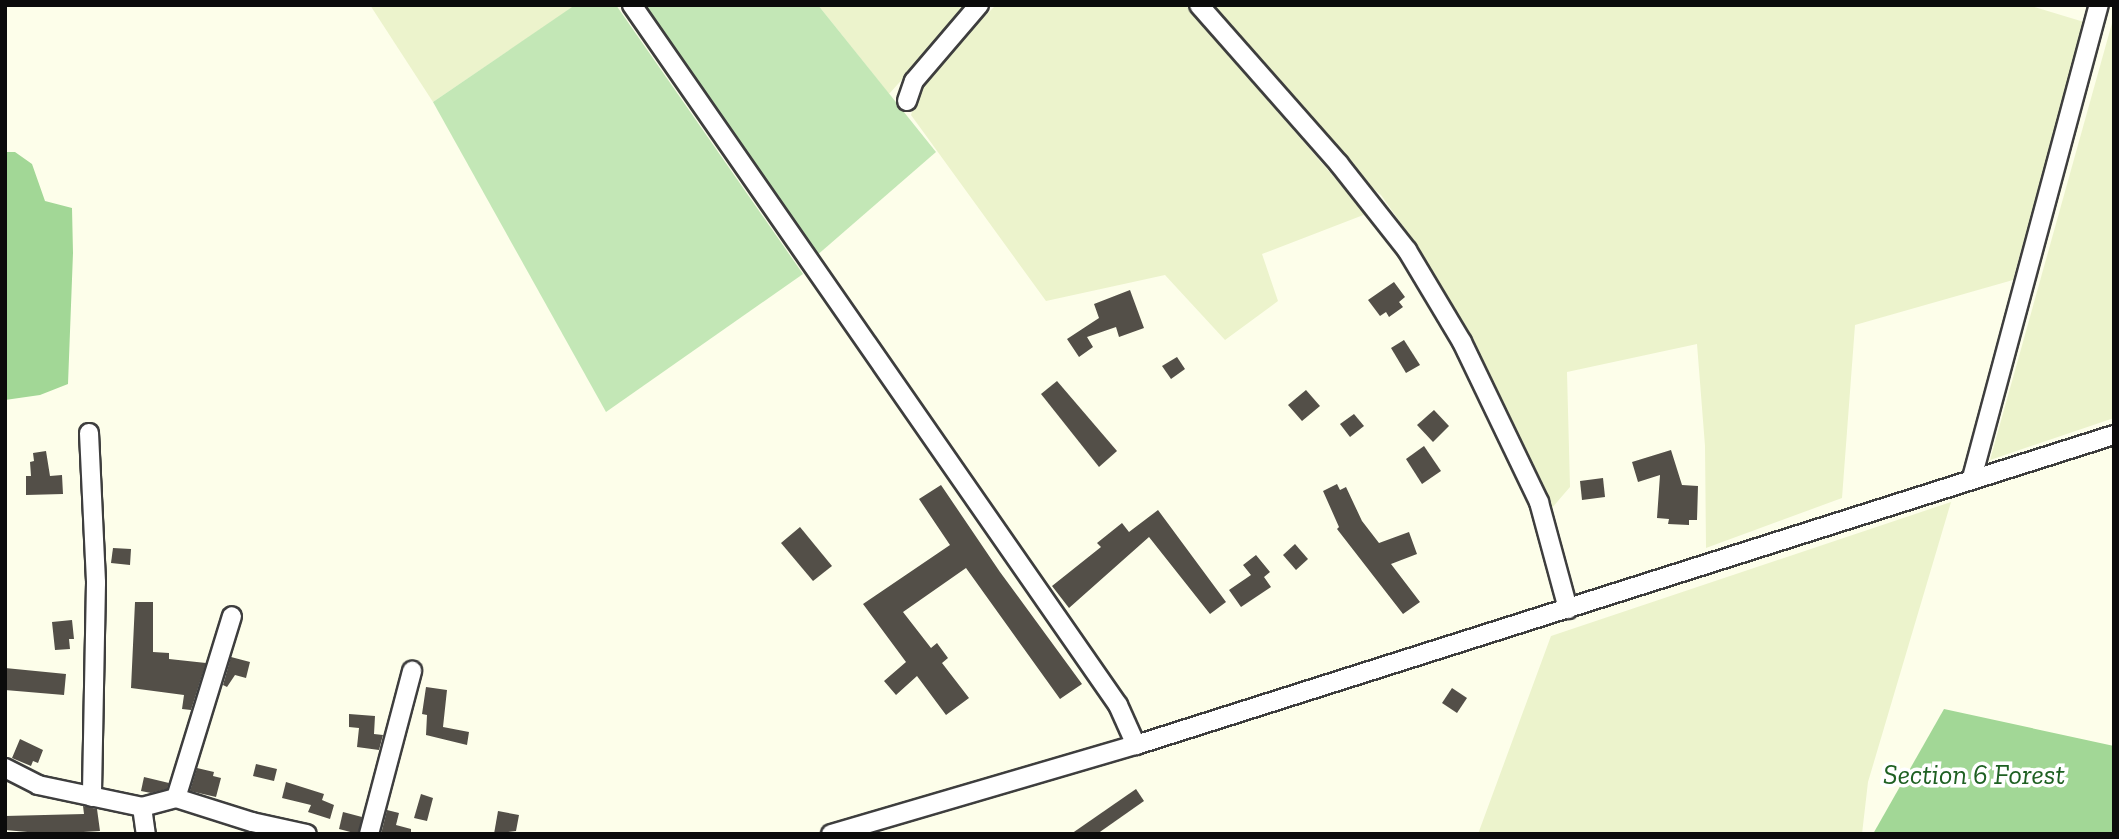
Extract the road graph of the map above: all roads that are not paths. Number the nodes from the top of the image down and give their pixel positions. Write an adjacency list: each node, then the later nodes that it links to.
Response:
1 (632, 5): 12 (street)
2 (979, 5): 5 (street)
3 (1199, 5): 9 (street)
4 (2099, 5): 8 (street)
5 (907, 101)
6 (89, 433): 14 (street)
7 (2114, 435): 8 (street)
8 (1972, 478): 9 (street)
9 (1568, 609): 12 (street)
10 (232, 616): 15 (street)
11 (412, 671): 19 (street)
12 (1136, 745): 20 (street)
13 (5, 768): 14 (street)
14 (92, 797): 16 (street)
15 (176, 798): 16 (street); 18 (street)
16 (142, 807): 17 (street)
17 (146, 834)
18 (307, 834)
19 (369, 834)
20 (831, 834)

